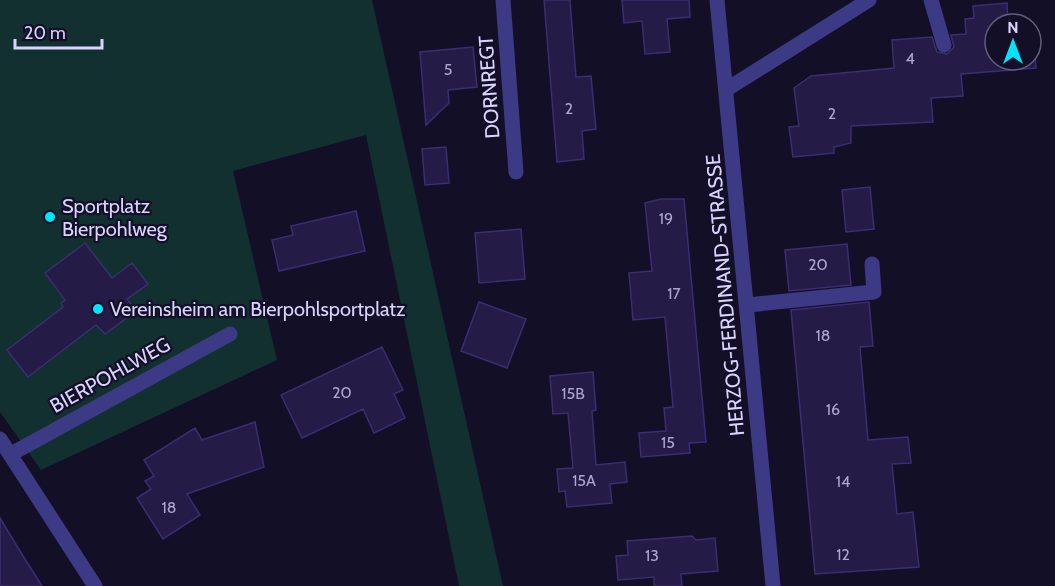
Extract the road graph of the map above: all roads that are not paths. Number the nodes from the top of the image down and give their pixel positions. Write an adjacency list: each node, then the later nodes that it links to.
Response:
1 (503, 0): 7 (street, DORNREGT)
2 (717, 0): 6 (street, HERZOG-FERDINAND-STRASSE)
3 (868, 0): 6 (street)
4 (931, 0): 5 (street)
5 (944, 45)
6 (727, 89): 9 (street, HERZOG-FERDINAND-STRASSE)
7 (516, 172)
8 (872, 264): 9 (street)
9 (748, 305): 14 (street, HERZOG-FERDINAND-STRASSE)
10 (231, 334): 12 (street, BIERPOHLWEG)
11 (0, 439): 12 (street)
12 (10, 454): 13 (street)
13 (95, 586)
14 (772, 586)

